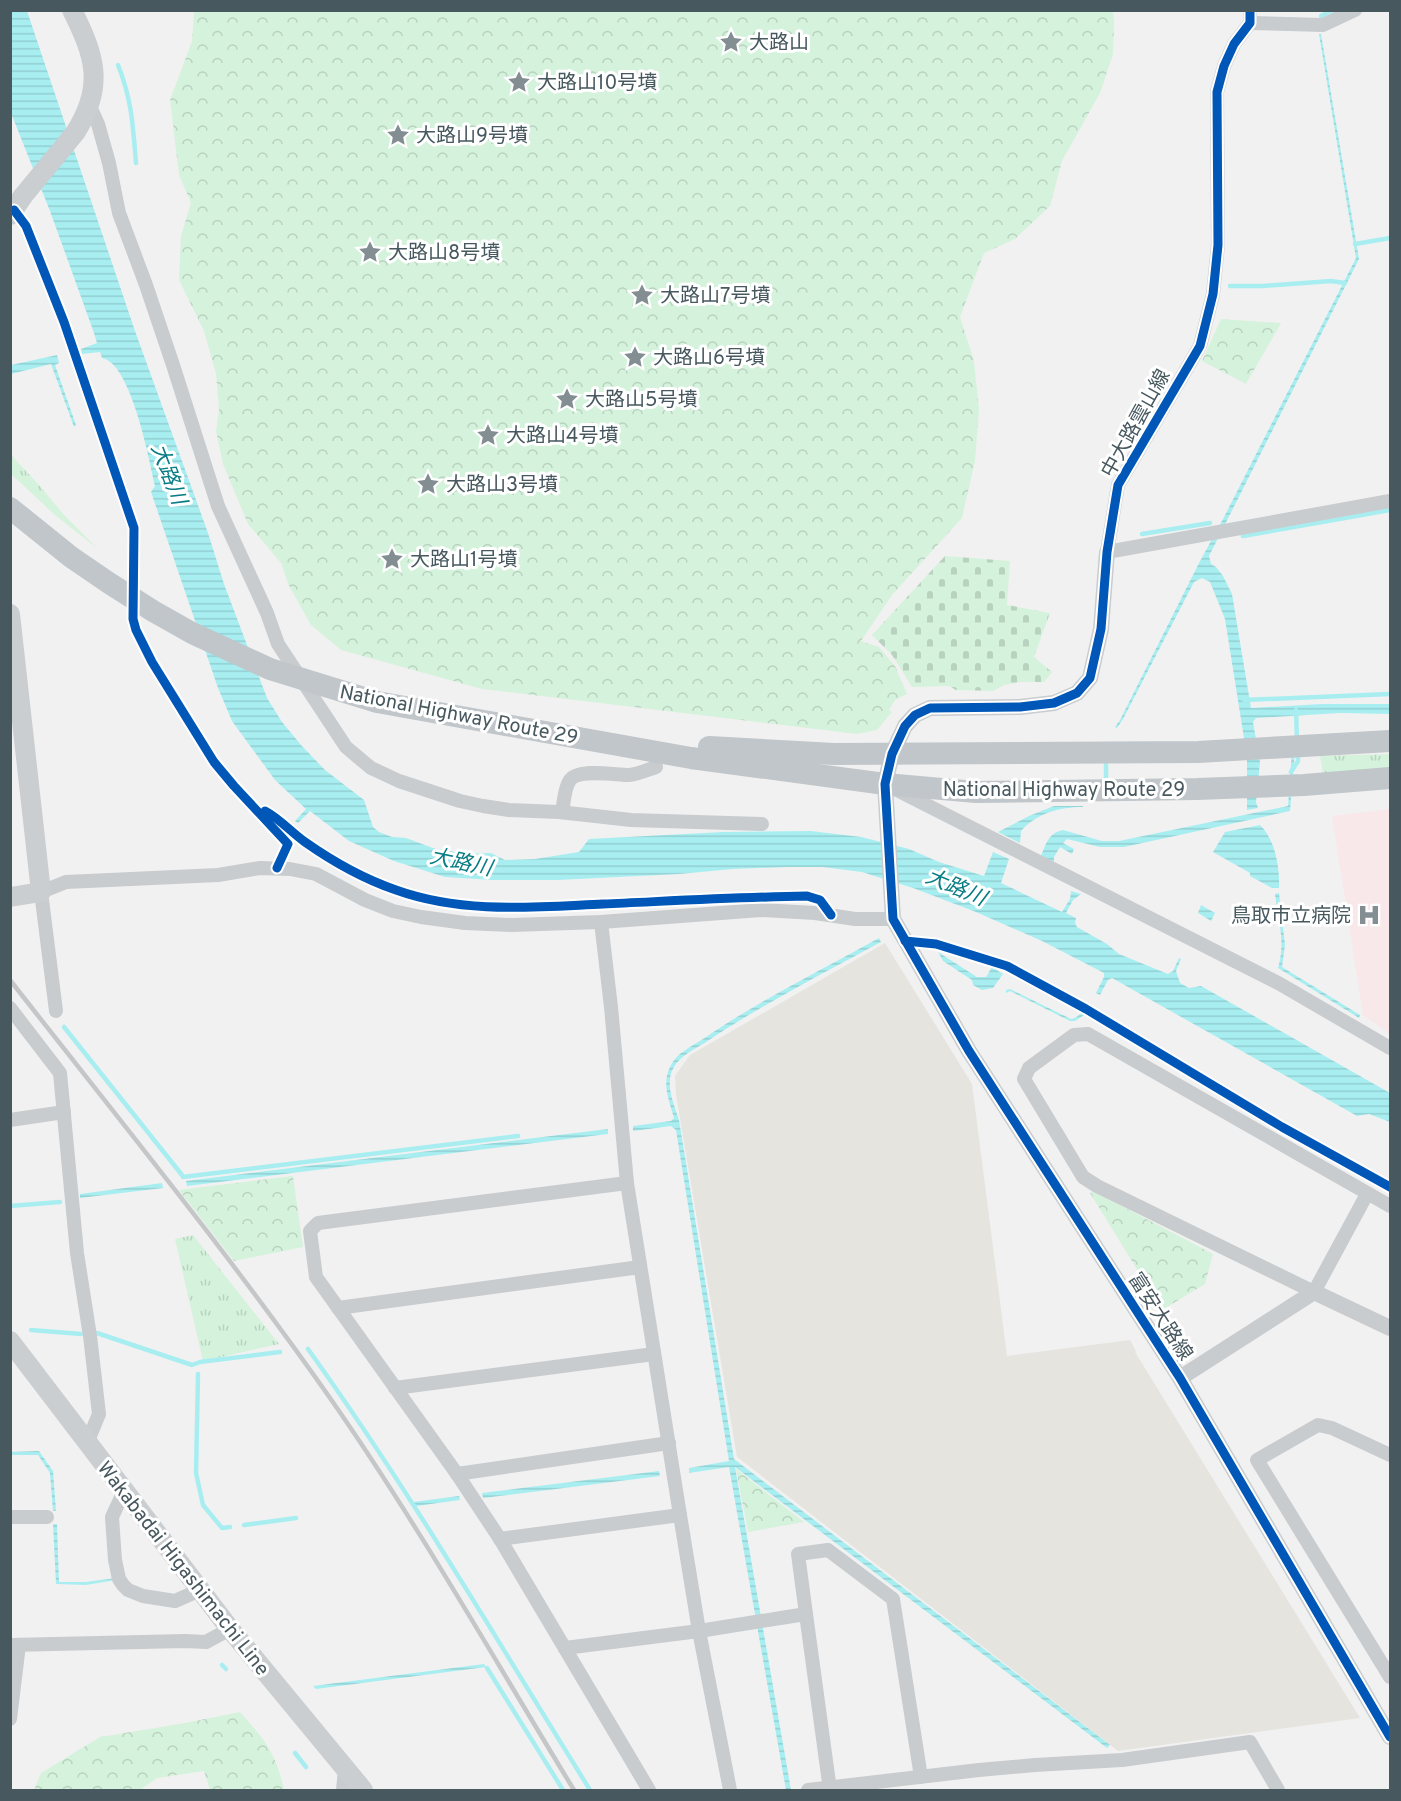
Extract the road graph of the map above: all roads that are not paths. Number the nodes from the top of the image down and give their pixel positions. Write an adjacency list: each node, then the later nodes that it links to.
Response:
1 (72, 10): 4 (main road)
2 (1355, 10): 3 (street)
3 (1250, 17): 8 (street, 中大路雲山線)
4 (89, 104): 5 (main road); 16 (street)
5 (10, 215)
6 (1390, 501): 8 (street)
7 (10, 508): 10 (highway, National Highway Route 29)
8 (1107, 552): 12 (street, 中大路雲山線)
9 (10, 614): 18 (main road)
10 (597, 741): 12 (highway, National Highway Route 29); 15 (highway, National Highway Route 29)
11 (1390, 741): 12 (highway, National Highway Route 29)
12 (892, 754): 15 (street, 中大路雲山線)
13 (656, 767): 16 (street)
14 (1390, 778): 15 (highway, National Highway Route 29)
15 (885, 784): 20 (street, 中大路雲山線); 24 (street)
16 (562, 812): 17 (street)
17 (762, 824)
18 (41, 892): 19 (main road); 21 (street); 23 (street)
19 (10, 897)
20 (893, 919): 21 (street); 36 (street, 富安大路線)
21 (601, 922): 27 (street)
22 (10, 1008): 25 (street)
23 (56, 1011)
24 (1390, 1048)
25 (64, 1112): 26 (street); 38 (street)
26 (10, 1120)
27 (627, 1183): 30 (street); 32 (street)
28 (1367, 1194): 29 (street); 31 (street); 31 (street)
29 (1390, 1206)
30 (640, 1267): 32 (street); 35 (street)
31 (1314, 1292): 33 (street); 36 (street)
32 (338, 1308): 37 (street)
33 (1390, 1328)
34 (10, 1341): 38 (main road, Wakabadai Higashimachi Line)
35 (654, 1354): 37 (street); 39 (street)
36 (1180, 1378): 56 (street, 富安大路線)
37 (395, 1388): 41 (street)
38 (87, 1443): 42 (main road, Wakabadai Higashimachi Line)
39 (669, 1443): 41 (street); 43 (street)
40 (1390, 1455): 53 (street)
41 (457, 1474): 46 (street)
42 (124, 1491): 47 (main road, Wakabadai Higashimachi Line); 47 (street)
43 (680, 1515): 46 (street); 50 (street)
44 (10, 1517): 45 (street)
45 (47, 1517)
46 (500, 1539): 52 (street)
47 (200, 1590): 49 (main road, Wakabadai Higashimachi Line)
48 (806, 1614): 50 (street); 58 (street); 59 (street)
49 (230, 1629): 51 (street); 57 (main road, Wakabadai Higashimachi Line)
50 (699, 1631): 52 (street); 63 (street)
51 (15, 1645): 55 (street)
52 (565, 1648): 62 (street)
53 (1384, 1654): 54 (street)
54 (1390, 1677)
55 (10, 1719)
56 (1390, 1737)
57 (345, 1769): 60 (street); 61 (main road, Wakabadai Higashimachi Line)
58 (921, 1778): 59 (street); 65 (street)
59 (830, 1789): 64 (street)
60 (343, 1791)
61 (363, 1791)
62 (649, 1791)
63 (730, 1791)
64 (808, 1791)
65 (1278, 1791)

